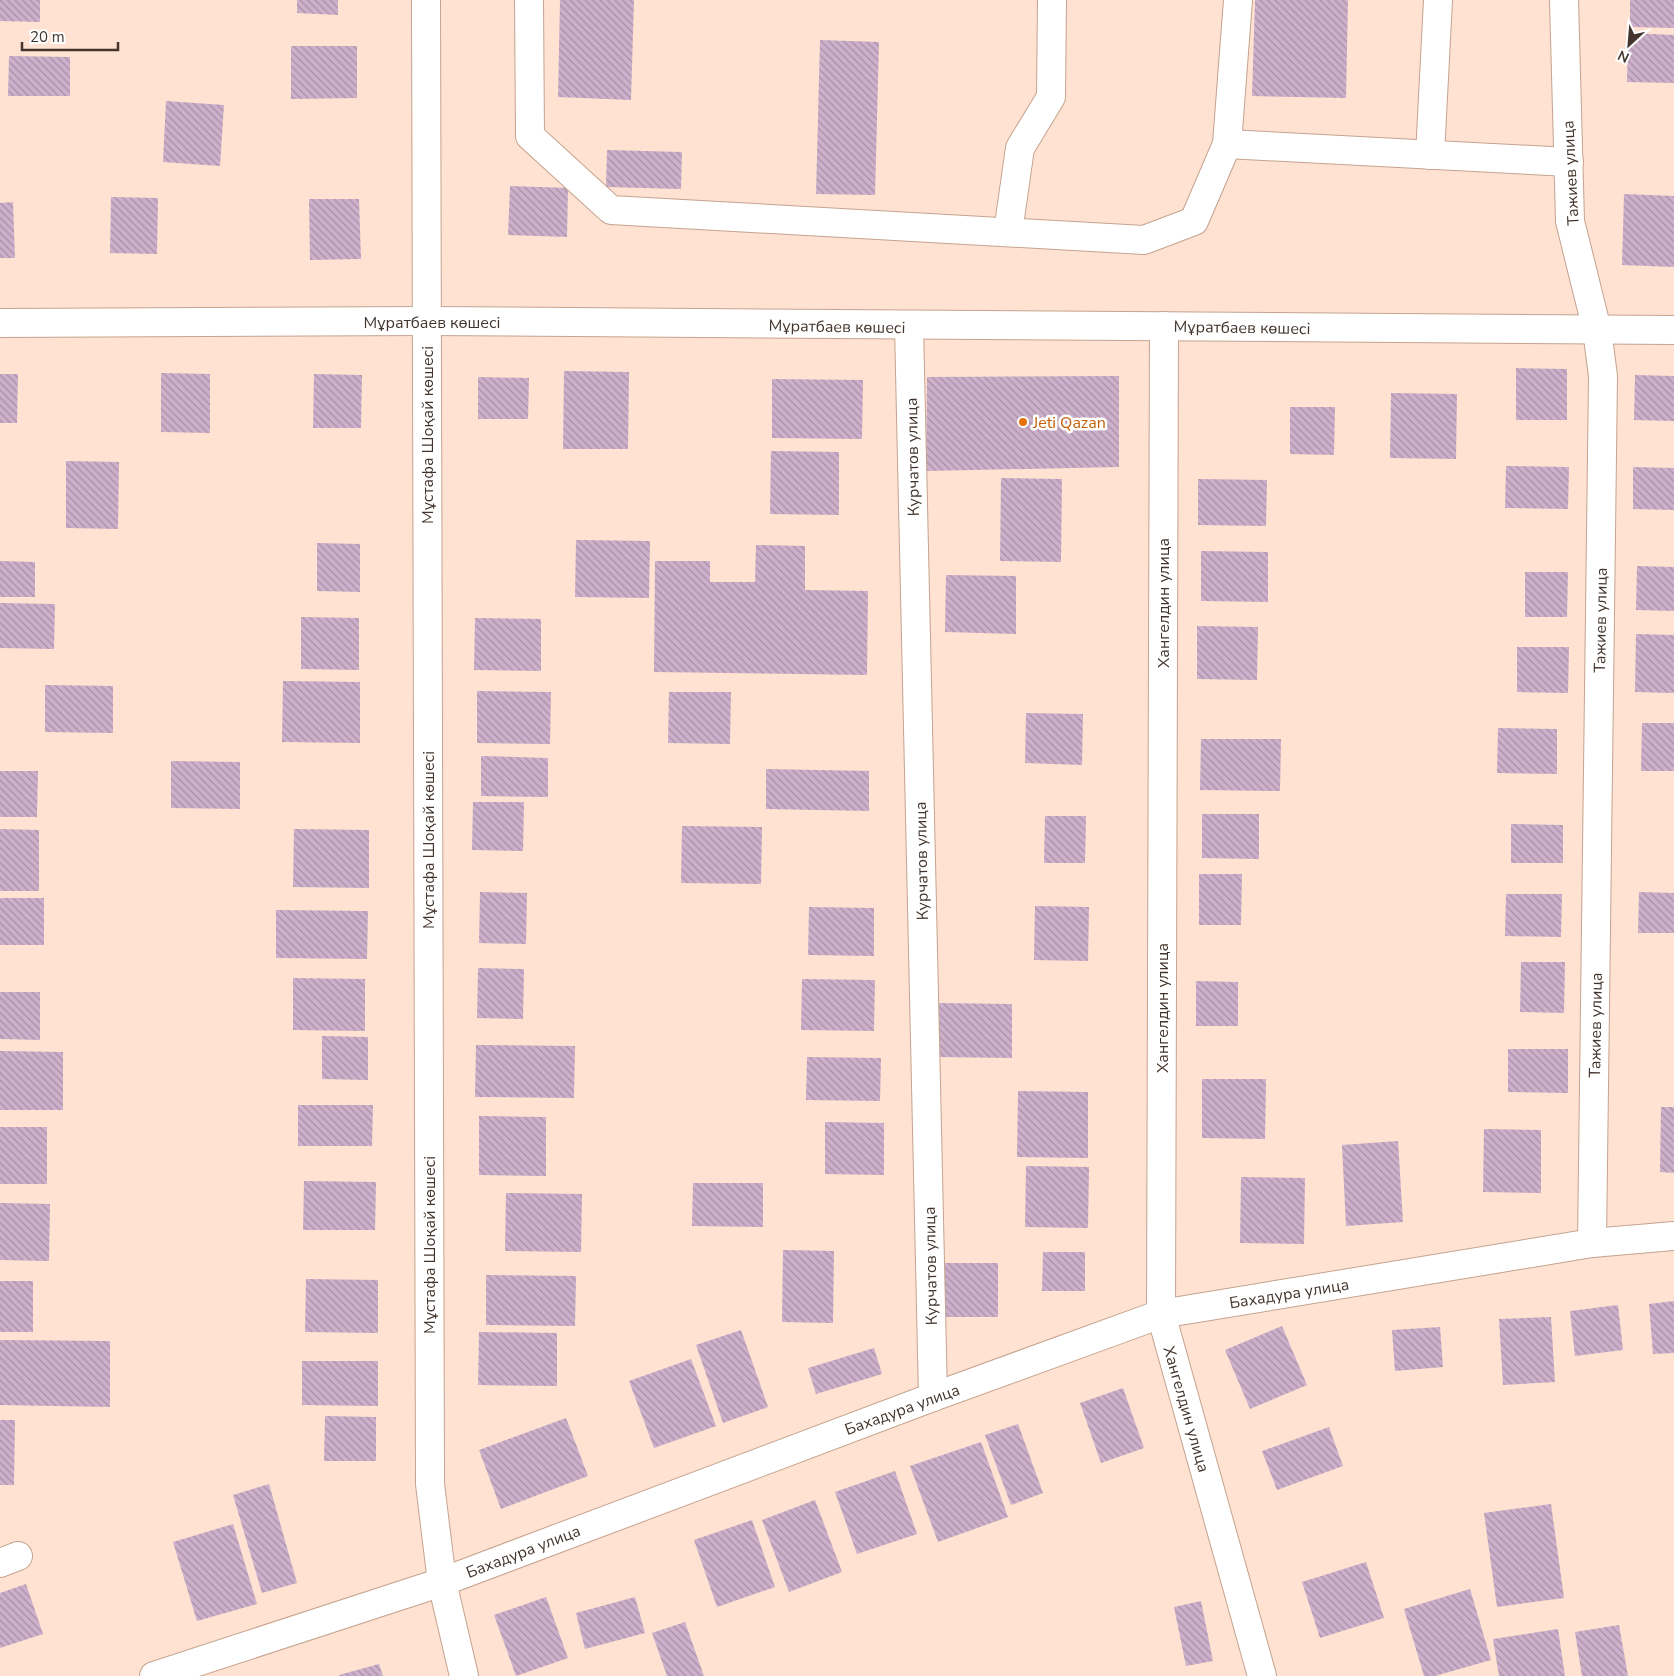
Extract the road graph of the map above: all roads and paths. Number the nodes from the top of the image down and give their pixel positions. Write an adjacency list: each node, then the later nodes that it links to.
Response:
1 (426, 0): 11 (street, Мұстафа Шоқай көшесі)
2 (529, 0): 10 (street)
3 (1052, 0): 10 (street)
4 (1238, 0): 7 (street)
5 (1438, 0): 8 (street)
6 (1564, 0): 9 (street, Тажиев улица)
7 (1227, 144): 8 (street); 10 (street)
8 (1430, 155): 9 (street)
9 (1569, 162): 15 (street, Тажиев улица)
10 (1008, 232)
11 (427, 321): 12 (street, Мұратбаев көшесі); 13 (street, Мұратбаев көшесі); 21 (street, Мұстафа Шоқай көшесі)
12 (0, 323)
13 (909, 326): 14 (street, Мұратбаев көшесі); 20 (street, Курчатов улица)
14 (1164, 326): 15 (street, Мұратбаев көшесі); 19 (street, Хангелдин улица)
15 (1597, 330): 16 (street, Мұратбаев көшесі); 18 (street, Тажиев улица)
16 (1674, 330)
17 (1674, 1236): 18 (street, Бахадура улица)
18 (1592, 1243): 19 (street, Бахадура улица)
19 (1161, 1314): 20 (street, Бахадура улица); 24 (street, Хангелдин улица)
20 (933, 1397): 21 (street, Бахадура улица)
21 (442, 1582): 22 (street, Бахадура улица); 23 (street, Мұстафа Шоқай көшесі)
22 (154, 1676)
23 (464, 1676)
24 (1262, 1676)

